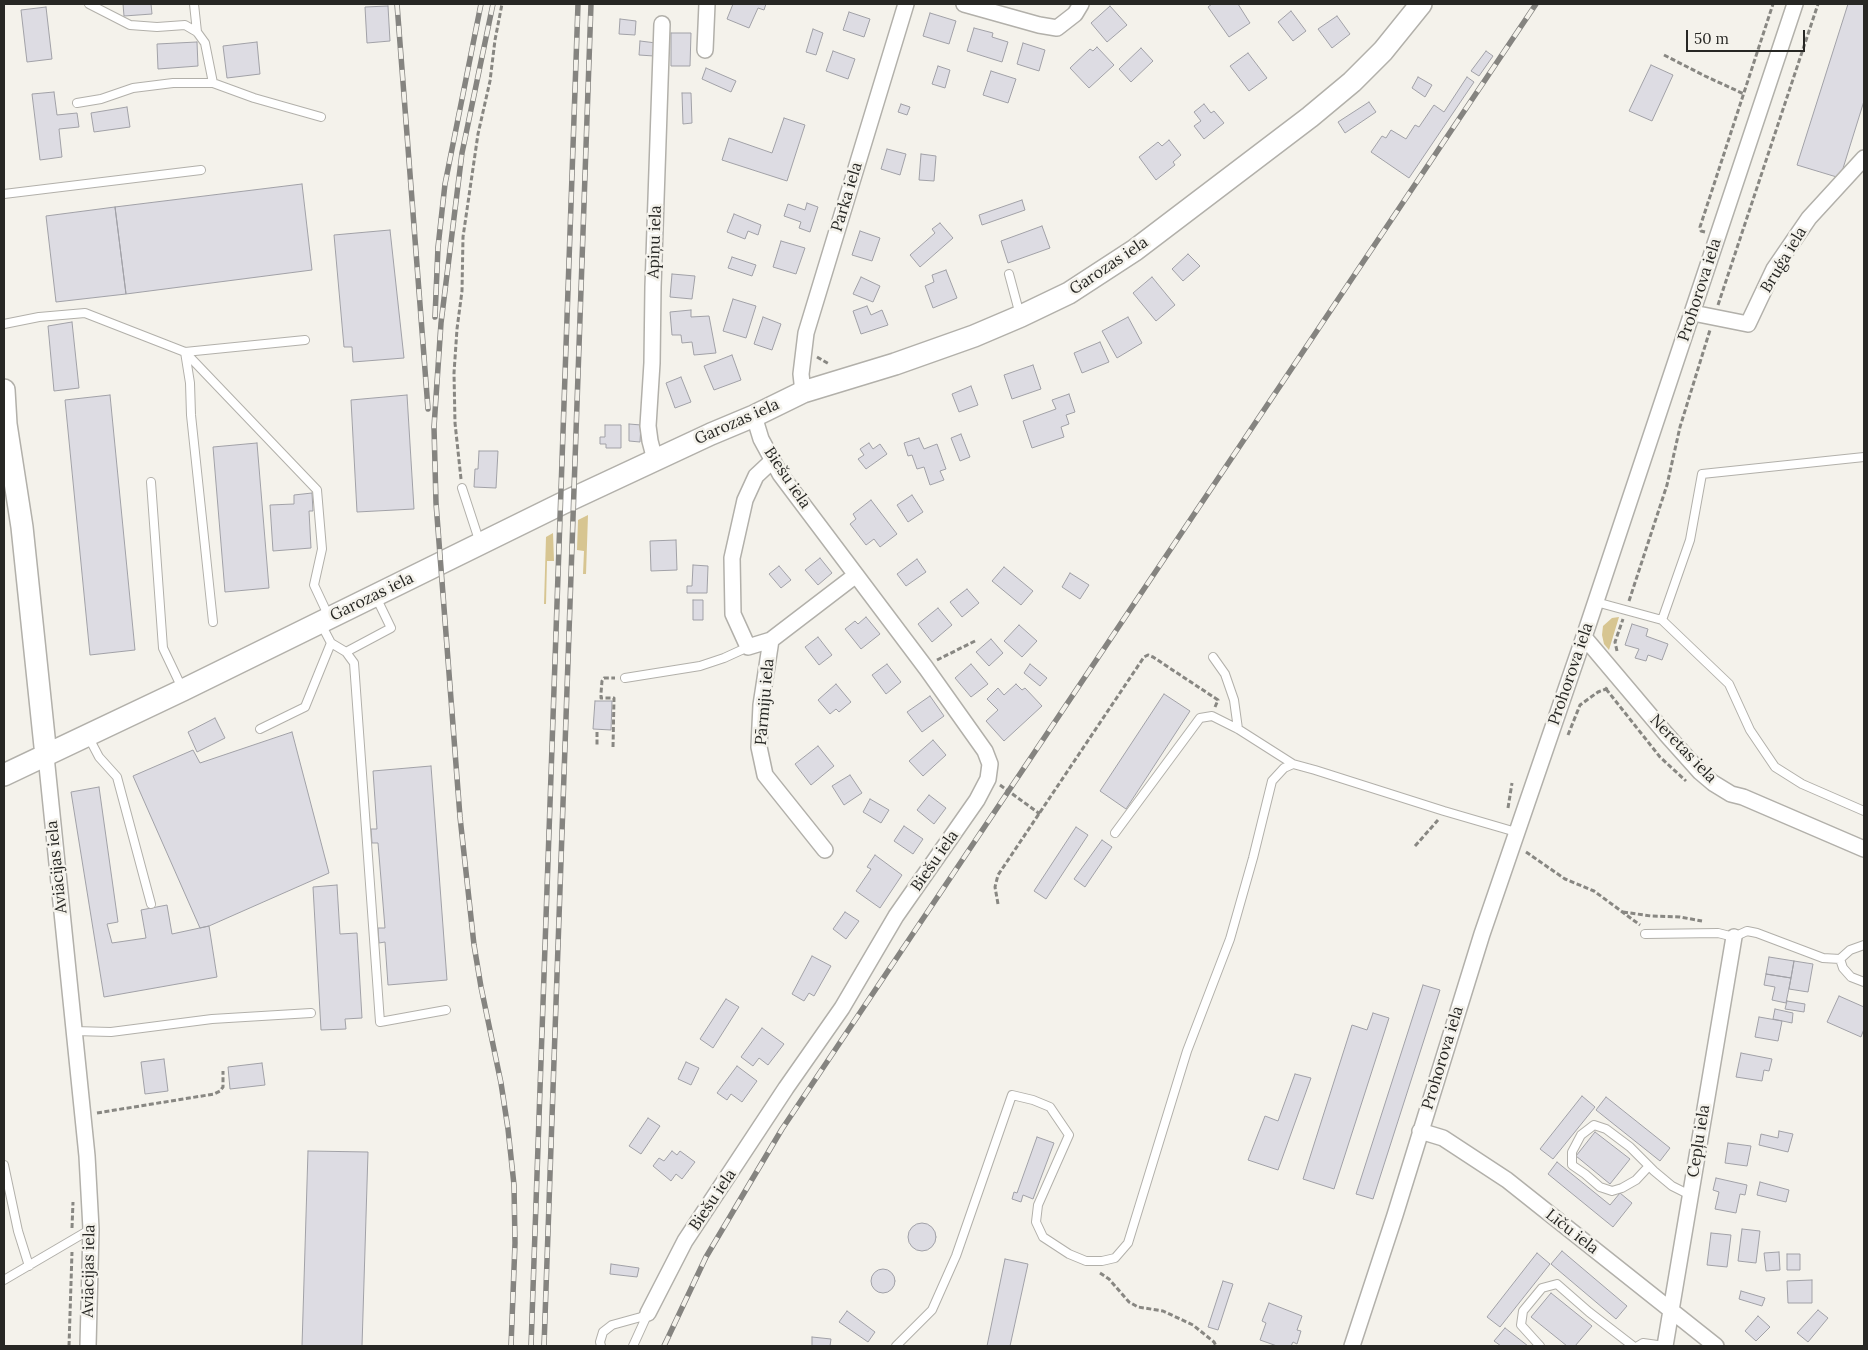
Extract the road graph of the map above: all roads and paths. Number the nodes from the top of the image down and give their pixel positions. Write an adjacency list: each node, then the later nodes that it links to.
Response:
1 (89, 4): 12 (lane)
2 (104, 4): 12 (lane)
3 (194, 4): 14 (lane)
4 (502, 4): 39 (path)
5 (707, 4): 15 (street)
6 (906, 4): 32 (street, Parka iela)
7 (964, 4): 8 (street)
8 (1081, 4)
9 (1421, 4): 26 (main road, Garozas iela)
10 (1795, 4): 18 (street, Prohorova iela)
11 (1818, 4): 27 (path)
12 (106, 13): 14 (lane)
13 (662, 24): 36 (street, Apiņu iela)
14 (197, 32): 17 (lane)
15 (705, 50)
16 (1664, 55): 18 (path)
17 (213, 83): 19 (lane); 20 (lane)
18 (1764, 100): 25 (street, Prohorova iela)
19 (76, 103)
20 (321, 117)
21 (1864, 158): 27 (street, Bruģa iela)
22 (202, 170): 23 (lane)
23 (4, 194)
24 (1009, 274): 26 (lane)
25 (1692, 313): 27 (street, Bruģa iela); 43 (street, Prohorova iela)
26 (1021, 316): 32 (main road, Garozas iela)
27 (1714, 317): 44 (path)
28 (4, 324): 30 (lane)
29 (305, 340): 30 (lane)
30 (185, 352): 46 (lane); 47 (lane)
31 (4, 390): 34 (main road, Aviācijas iela)
32 (803, 392): 33 (main road, Garozas iela)
33 (754, 416): 36 (main road, Garozas iela); 37 (street, Biešu iela)
34 (5, 424): 67 (main road, Aviācijas iela)
35 (1864, 458): 45 (lane)
36 (655, 460): 40 (main road, Garozas iela)
37 (772, 460): 41 (street, Biešu iela); 52 (street)
38 (151, 482): 58 (lane)
39 (462, 488): 40 (lane)
40 (480, 543): 42 (main road, Garozas iela)
41 (856, 575): 49 (street, Pārmiju iela); 55 (street, Biešu iela)
42 (376, 596): 46 (main road, Garozas iela); 53 (lane)
43 (1596, 602): 44 (lane); 48 (street, Prohorova iela)
44 (1626, 610): 45 (lane); 56 (path)
45 (1662, 620): 72 (lane)
46 (325, 621): 51 (lane); 58 (main road, Garozas iela)
47 (213, 622)
48 (1584, 637): 56 (street, Neretas iela); 77 (street, Prohorova iela)
49 (771, 640): 52 (street); 81 (street, Pārmiju iela)
50 (977, 640): 55 (path)
51 (331, 643): 53 (lane); 60 (lane)
52 (748, 648): 57 (lane)
53 (346, 652): 91 (lane)
54 (1213, 657): 61 (lane)
55 (926, 668): 70 (street, Biešu iela)
56 (1614, 673): 64 (path); 80 (street, Neretas iela)
57 (625, 678): 66 (path)
58 (183, 690): 63 (main road, Garozas iela)
59 (1212, 716): 61 (lane); 74 (path); 76 (lane)
60 (260, 729)
61 (1238, 729): 68 (lane)
62 (597, 732): 65 (path)
63 (88, 736): 67 (main road, Garozas iela); 82 (lane)
64 (1565, 742)
65 (597, 746)
66 (612, 747)
67 (46, 756): 69 (main road, Garozas iela); 93 (street, Aviācijas iela)
68 (1293, 764): 73 (lane); 103 (lane)
69 (4, 775)
70 (988, 779): 74 (path); 107 (street, Biešu iela)
71 (1512, 782): 75 (path)
72 (1864, 811)
73 (1444, 812): 75 (lane); 79 (path)
74 (1040, 814): 83 (path)
75 (1501, 828): 77 (lane)
76 (1115, 834)
77 (1518, 843): 78 (path); 84 (path); 96 (street, Prohorova iela)
78 (1528, 844)
79 (1415, 846)
80 (1864, 849)
81 (824, 850)
82 (151, 904)
83 (998, 904)
84 (1621, 912): 85 (path); 86 (path)
85 (1718, 933): 86 (lane); 87 (lane)
86 (1645, 934)
87 (1734, 936): 89 (lane); 99 (street, Cepļu iela)
88 (1864, 944): 89 (lane)
89 (1840, 959): 90 (lane)
90 (1864, 982)
91 (446, 1010)
92 (311, 1013): 93 (lane)
93 (74, 1031): 95 (street, Aviācijas iela)
94 (222, 1071): 95 (path)
95 (83, 1115): 101 (street, Aviācijas iela)
96 (1420, 1131): 106 (street, Līču iela); 114 (street, Prohorova iela)
97 (4, 1165): 104 (lane)
98 (1649, 1166): 98 (lane); 99 (lane)
99 (1690, 1195): 106 (street, Cepļu iela)
100 (73, 1201): 102 (path)
101 (90, 1229): 102 (lane); 109 (street, Aviācijas iela)
102 (72, 1240): 104 (lane); 108 (path)
103 (1086, 1261): 112 (lane); 113 (path)
104 (29, 1266): 105 (lane)
105 (4, 1280)
106 (1671, 1310): 118 (street, Cepļu iela); 119 (street, Līču iela)
107 (648, 1313): 110 (lane); 111 (lane)
108 (69, 1346)
109 (88, 1346)
110 (601, 1346)
111 (633, 1346)
112 (896, 1346)
113 (1216, 1346)
114 (1352, 1346)
115 (1540, 1346): 116 (lane)
116 (1633, 1346)
117 (1638, 1346): 118 (lane)
118 (1665, 1346)
119 (1716, 1346)

